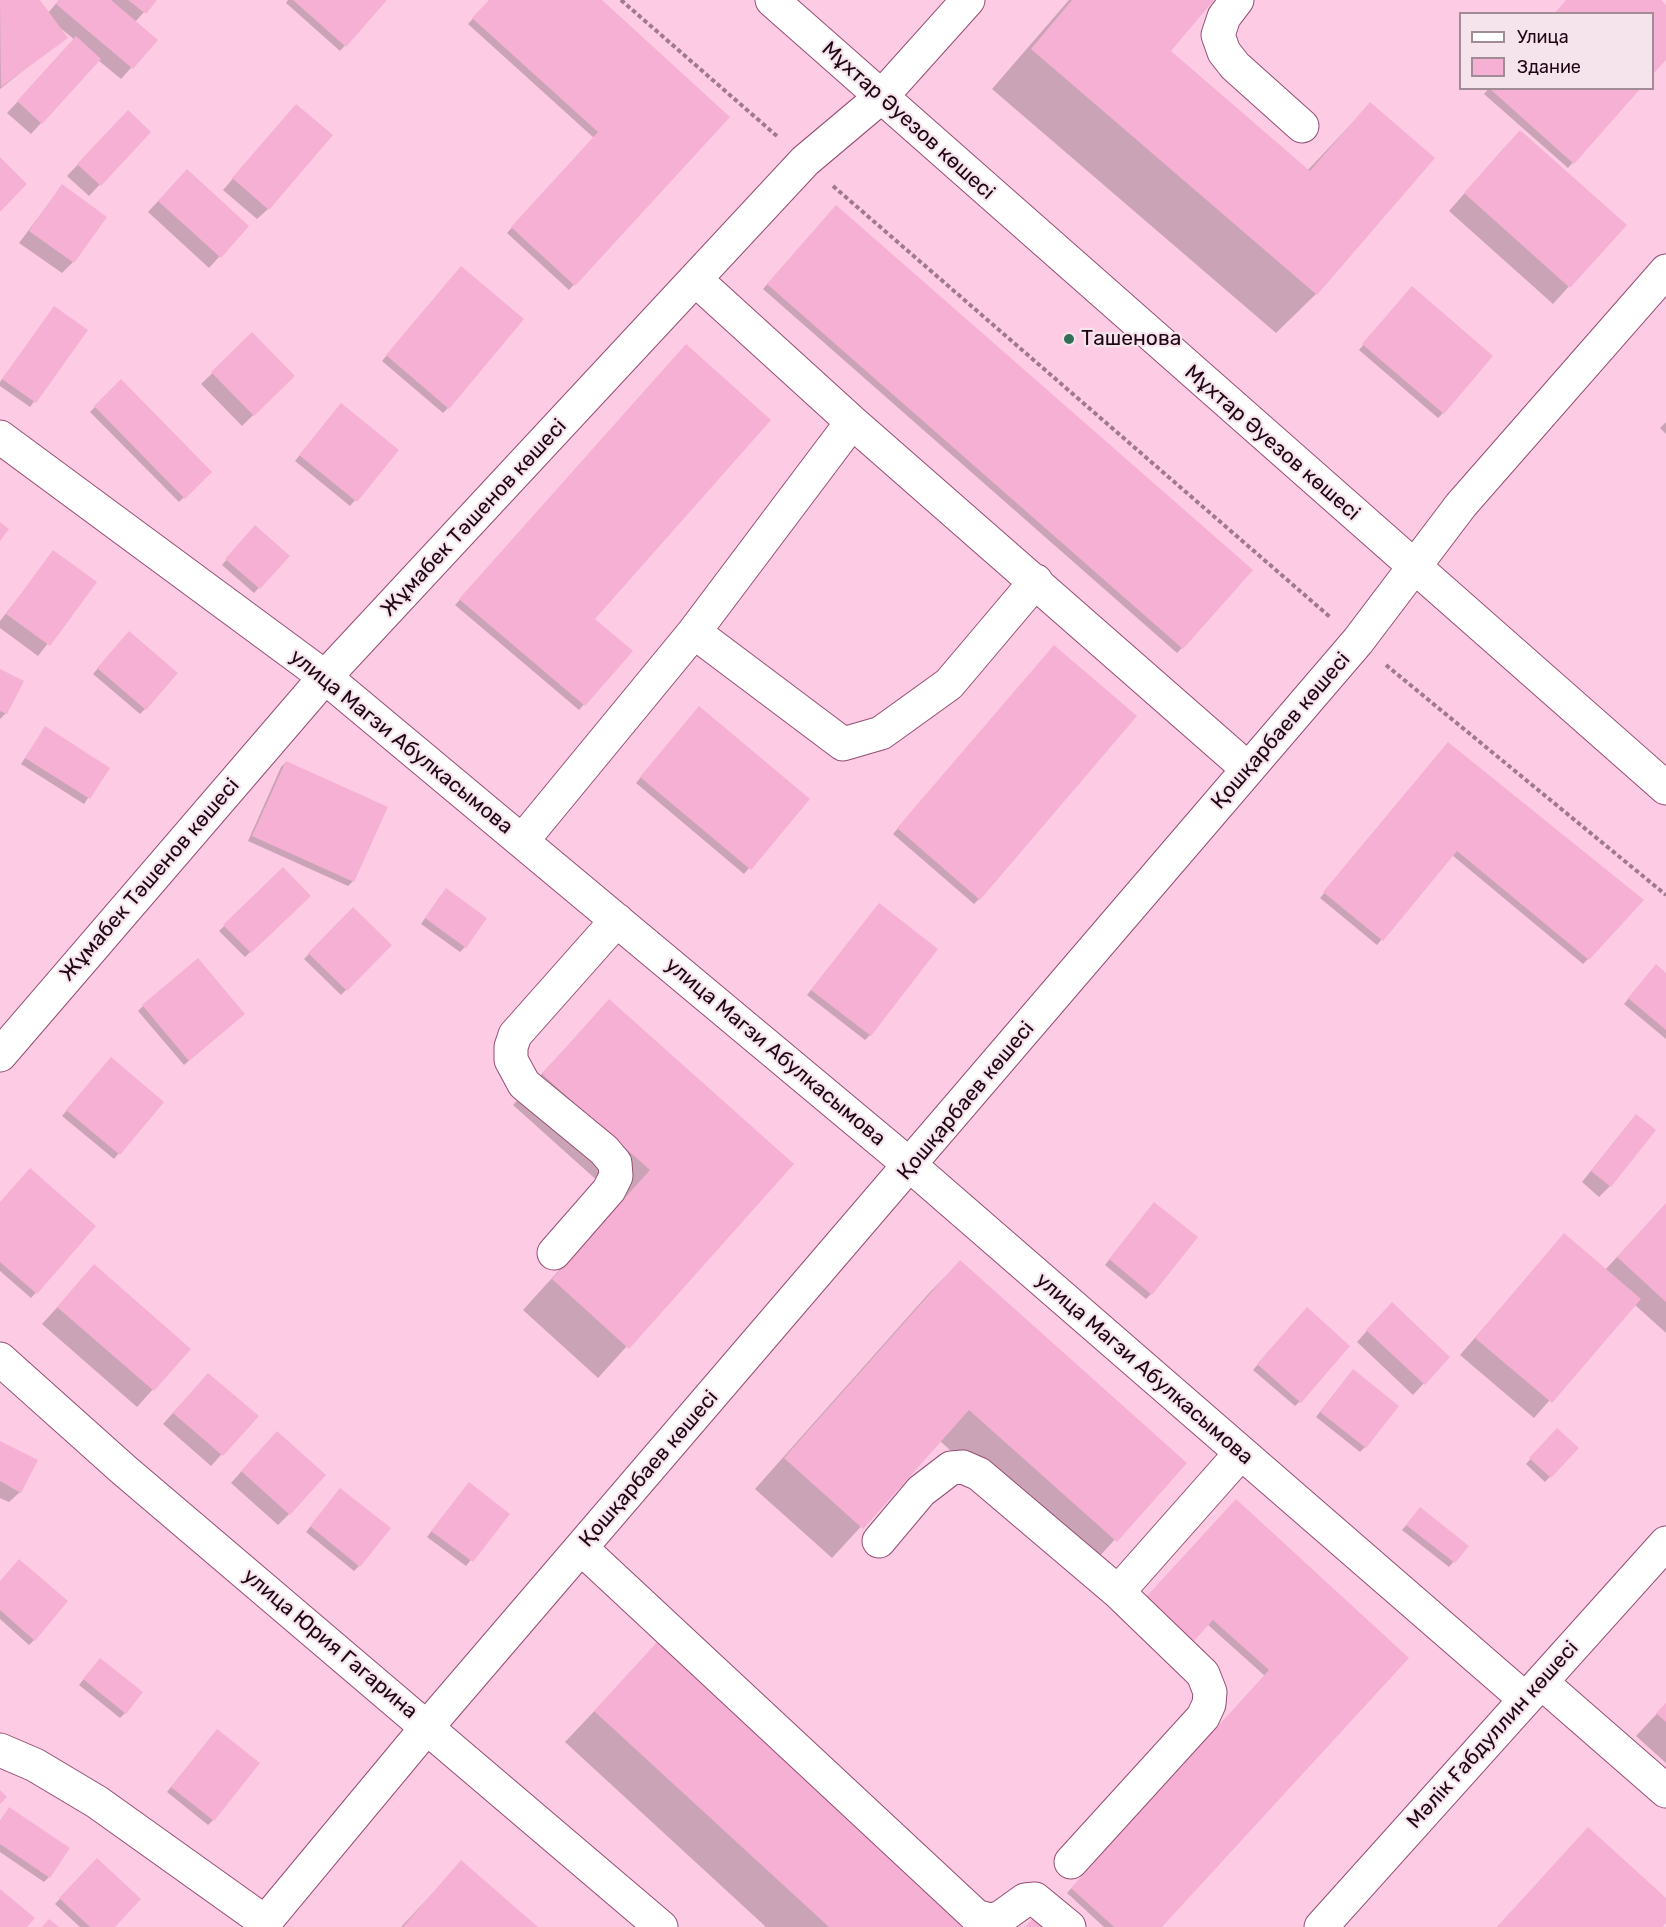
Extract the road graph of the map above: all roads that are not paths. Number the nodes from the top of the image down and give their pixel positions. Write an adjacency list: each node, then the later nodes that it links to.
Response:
1 (772, 0): 4 (street, Мұхтар Әуезов көшесі)
2 (968, 0): 4 (street, Жұмабек Тәшенов көшесі)
3 (1237, 0): 5 (street)
4 (881, 97): 7 (street, Жұмабек Тәшенов көшесі); 10 (street, Мұхтар Әуезов көшесі)
5 (1302, 126)
6 (1666, 271): 10 (street, Қошқарбаев көшесі)
7 (696, 280): 8 (street); 13 (street, Жұмабек Тәшенов көшесі)
8 (852, 422): 11 (street); 12 (street)
9 (0, 437): 13 (street, улица Магзи Абулкасымова)
10 (1413, 568): 14 (street, Қошқарбаев көшесі); 15 (street, Мұхтар Әуезов көшесі)
11 (1036, 581): 12 (street); 14 (street)
12 (694, 632): 16 (street)
13 (325, 677): 16 (street, улица Магзи Абулкасымова); 18 (street, Жұмабек Тәшенов көшесі)
14 (1248, 769): 19 (street, Қошқарбаев көшесі)
15 (1666, 788)
16 (522, 841): 17 (street, улица Магзи Абулкасымова)
17 (617, 920): 19 (street, улица Магзи Абулкасымова); 20 (street)
18 (0, 1055)
19 (911, 1166): 22 (street, улица Магзи Абулкасымова); 25 (street, Қошқарбаев көшесі)
20 (554, 1253)
21 (0, 1359): 28 (street, улица Юрия Гагарина)
22 (1241, 1453): 26 (street); 27 (street, улица Магзи Абулкасымова)
23 (879, 1541): 26 (street)
24 (1666, 1543): 27 (street, Мәлік Ғабдуллин көшесі)
25 (581, 1548): 28 (street, Қошқарбаев көшесі); 34 (street)
26 (1118, 1592): 31 (street)
27 (1533, 1690): 30 (street, улица Магзи Абулкасымова); 35 (street, Мәлік Ғабдуллин көшесі)
28 (428, 1726): 32 (street, Қошқарбаев көшесі); 33 (street, улица Юрия Гагарина)
29 (0, 1750): 32 (street)
30 (1666, 1791)
31 (1071, 1862)
32 (263, 1925)
33 (661, 1927)
34 (1069, 1927)
35 (1321, 1927)

